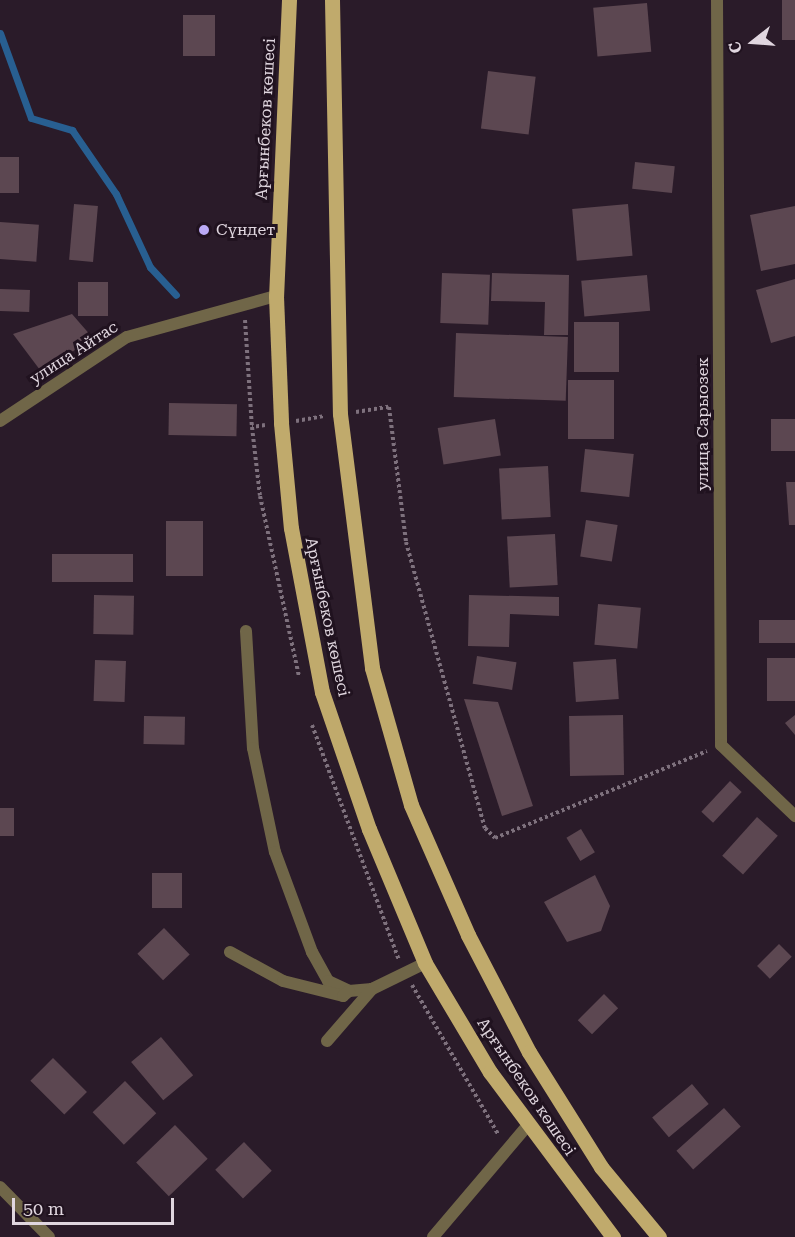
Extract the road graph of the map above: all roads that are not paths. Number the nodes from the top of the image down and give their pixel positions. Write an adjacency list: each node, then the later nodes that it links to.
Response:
1 (290, 0): 4 (main road, Арғынбеков көшесі)
2 (332, 0): 18 (main road, Арғынбеков көшесі)
3 (717, 0): 7 (street, улица Сарыозек)
4 (276, 296): 5 (street, улица Айтас); 9 (main road, Арғынбеков көшесі)
5 (0, 421)
6 (246, 631): 11 (street)
7 (795, 816)
8 (230, 952): 11 (street)
9 (425, 963): 10 (street); 13 (main road, Арғынбеков көшесі)
10 (372, 989): 11 (street); 12 (street)
11 (349, 992)
12 (327, 1041)
13 (528, 1125): 16 (street); 17 (main road, Арғынбеков көшесі)
14 (0, 1187): 15 (street)
15 (49, 1237)
16 (433, 1237)
17 (614, 1237)
18 (659, 1237)

